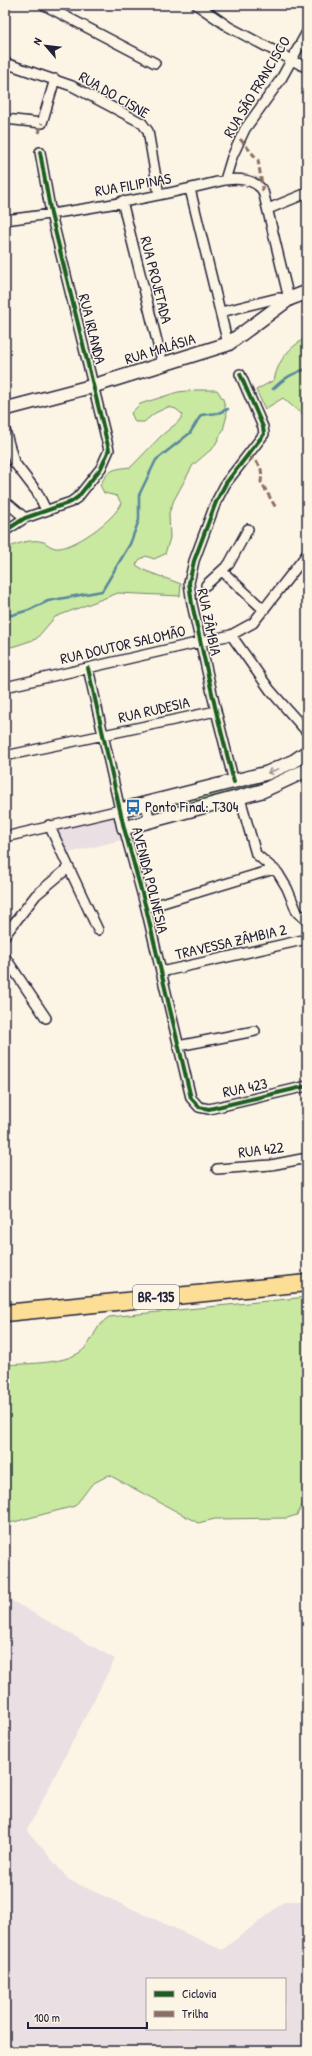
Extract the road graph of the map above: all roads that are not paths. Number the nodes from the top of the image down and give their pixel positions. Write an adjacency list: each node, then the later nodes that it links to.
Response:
1 (44, 5): 7 (street)
2 (197, 5): 3 (street)
3 (211, 9): 5 (street)
4 (307, 32): 5 (street, RUA SÃO FRANCISCO)
5 (292, 60): 8 (street); 12 (street, RUA SÃO FRANCISCO)
6 (5, 63): 9 (street, RUA DO CISNE)
7 (155, 63)
8 (307, 68)
9 (55, 79): 10 (street); 15 (street, RUA DO CISNE)
10 (5, 119)
11 (40, 152): 18 (street, RUA IRLANDA)
12 (225, 180): 13 (street, RUA FILIPINAS); 17 (street, RUA FILIPINAS)
13 (190, 189): 15 (street, RUA FILIPINAS); 22 (street)
14 (307, 193): 17 (street)
15 (159, 195): 16 (street, RUA FILIPINAS)
16 (122, 201): 18 (street, RUA FILIPINAS); 24 (street, RUA PROJETADA)
17 (268, 209): 21 (street)
18 (51, 214): 19 (street, RUA FILIPINAS); 26 (street, RUA IRLANDA)
19 (5, 220)
20 (307, 292): 21 (street, RUA MALÁSIA)
21 (289, 299): 22 (street); 23 (street, RUA MALÁSIA)
22 (221, 312): 23 (street)
23 (228, 344): 24 (street, RUA MALÁSIA)
24 (163, 365): 26 (street, RUA MALÁSIA)
25 (240, 374): 39 (street, RUA ZÂMBIA)
26 (93, 386): 27 (street, RUA MALÁSIA); 30 (street, RUA IRLANDA)
27 (5, 409)
28 (5, 430): 30 (street)
29 (5, 501): 31 (street)
30 (46, 510): 31 (street)
31 (25, 518): 33 (street)
32 (248, 529): 35 (street)
33 (5, 531)
34 (307, 554): 37 (street, RUA DOUTOR SALOMÃO)
35 (222, 571): 36 (street); 37 (street)
36 (206, 585)
37 (264, 610): 38 (street, RUA DOUTOR SALOMÃO)
38 (231, 636): 39 (street, RUA DOUTOR SALOMÃO); 43 (street)
39 (202, 642): 40 (street, RUA DOUTOR SALOMÃO); 42 (street, RUA ZÂMBIA)
40 (88, 668): 41 (street, RUA DOUTOR SALOMÃO); 44 (street, AVENIDA POLINESIA)
41 (5, 687)
42 (216, 711): 44 (street, RUA RUDESIA); 48 (street, RUA ZÂMBIA)
43 (307, 732)
44 (103, 736): 46 (street, RUA RUDESIA); 51 (street, AVENIDA POLINESIA)
45 (307, 752): 48 (street, one-way to 48)
46 (5, 756)
47 (307, 770): 49 (street)
48 (234, 782): 50 (street)
49 (240, 798): 52 (street); 57 (street)
50 (146, 804): 51 (street); 52 (street)
51 (120, 810): 53 (street); 54 (street, AVENIDA POLINESIA)
52 (150, 822): 54 (street)
53 (49, 825): 55 (street); 56 (street)
54 (124, 828): 58 (street, AVENIDA POLINESIA)
55 (5, 837)
56 (68, 868): 60 (street); 61 (street)
57 (274, 869): 58 (street); 59 (street)
58 (146, 908): 64 (street, AVENIDA POLINESIA)
59 (307, 921)
60 (98, 930)
61 (5, 934)
62 (307, 939): 64 (street, TRAVESSA ZÂMBIA 2)
63 (5, 956): 65 (street)
64 (161, 972): 67 (street, AVENIDA POLINESIA)
65 (46, 1018)
66 (255, 1031): 67 (street)
67 (178, 1046): 69 (street, AVENIDA POLINESIA)
68 (307, 1086): 69 (street, RUA 423)
69 (192, 1098)
70 (307, 1158): 71 (street, RUA 422)
71 (217, 1169)
72 (307, 1283): 73 (highway, BR-135)
73 (5, 1312)

